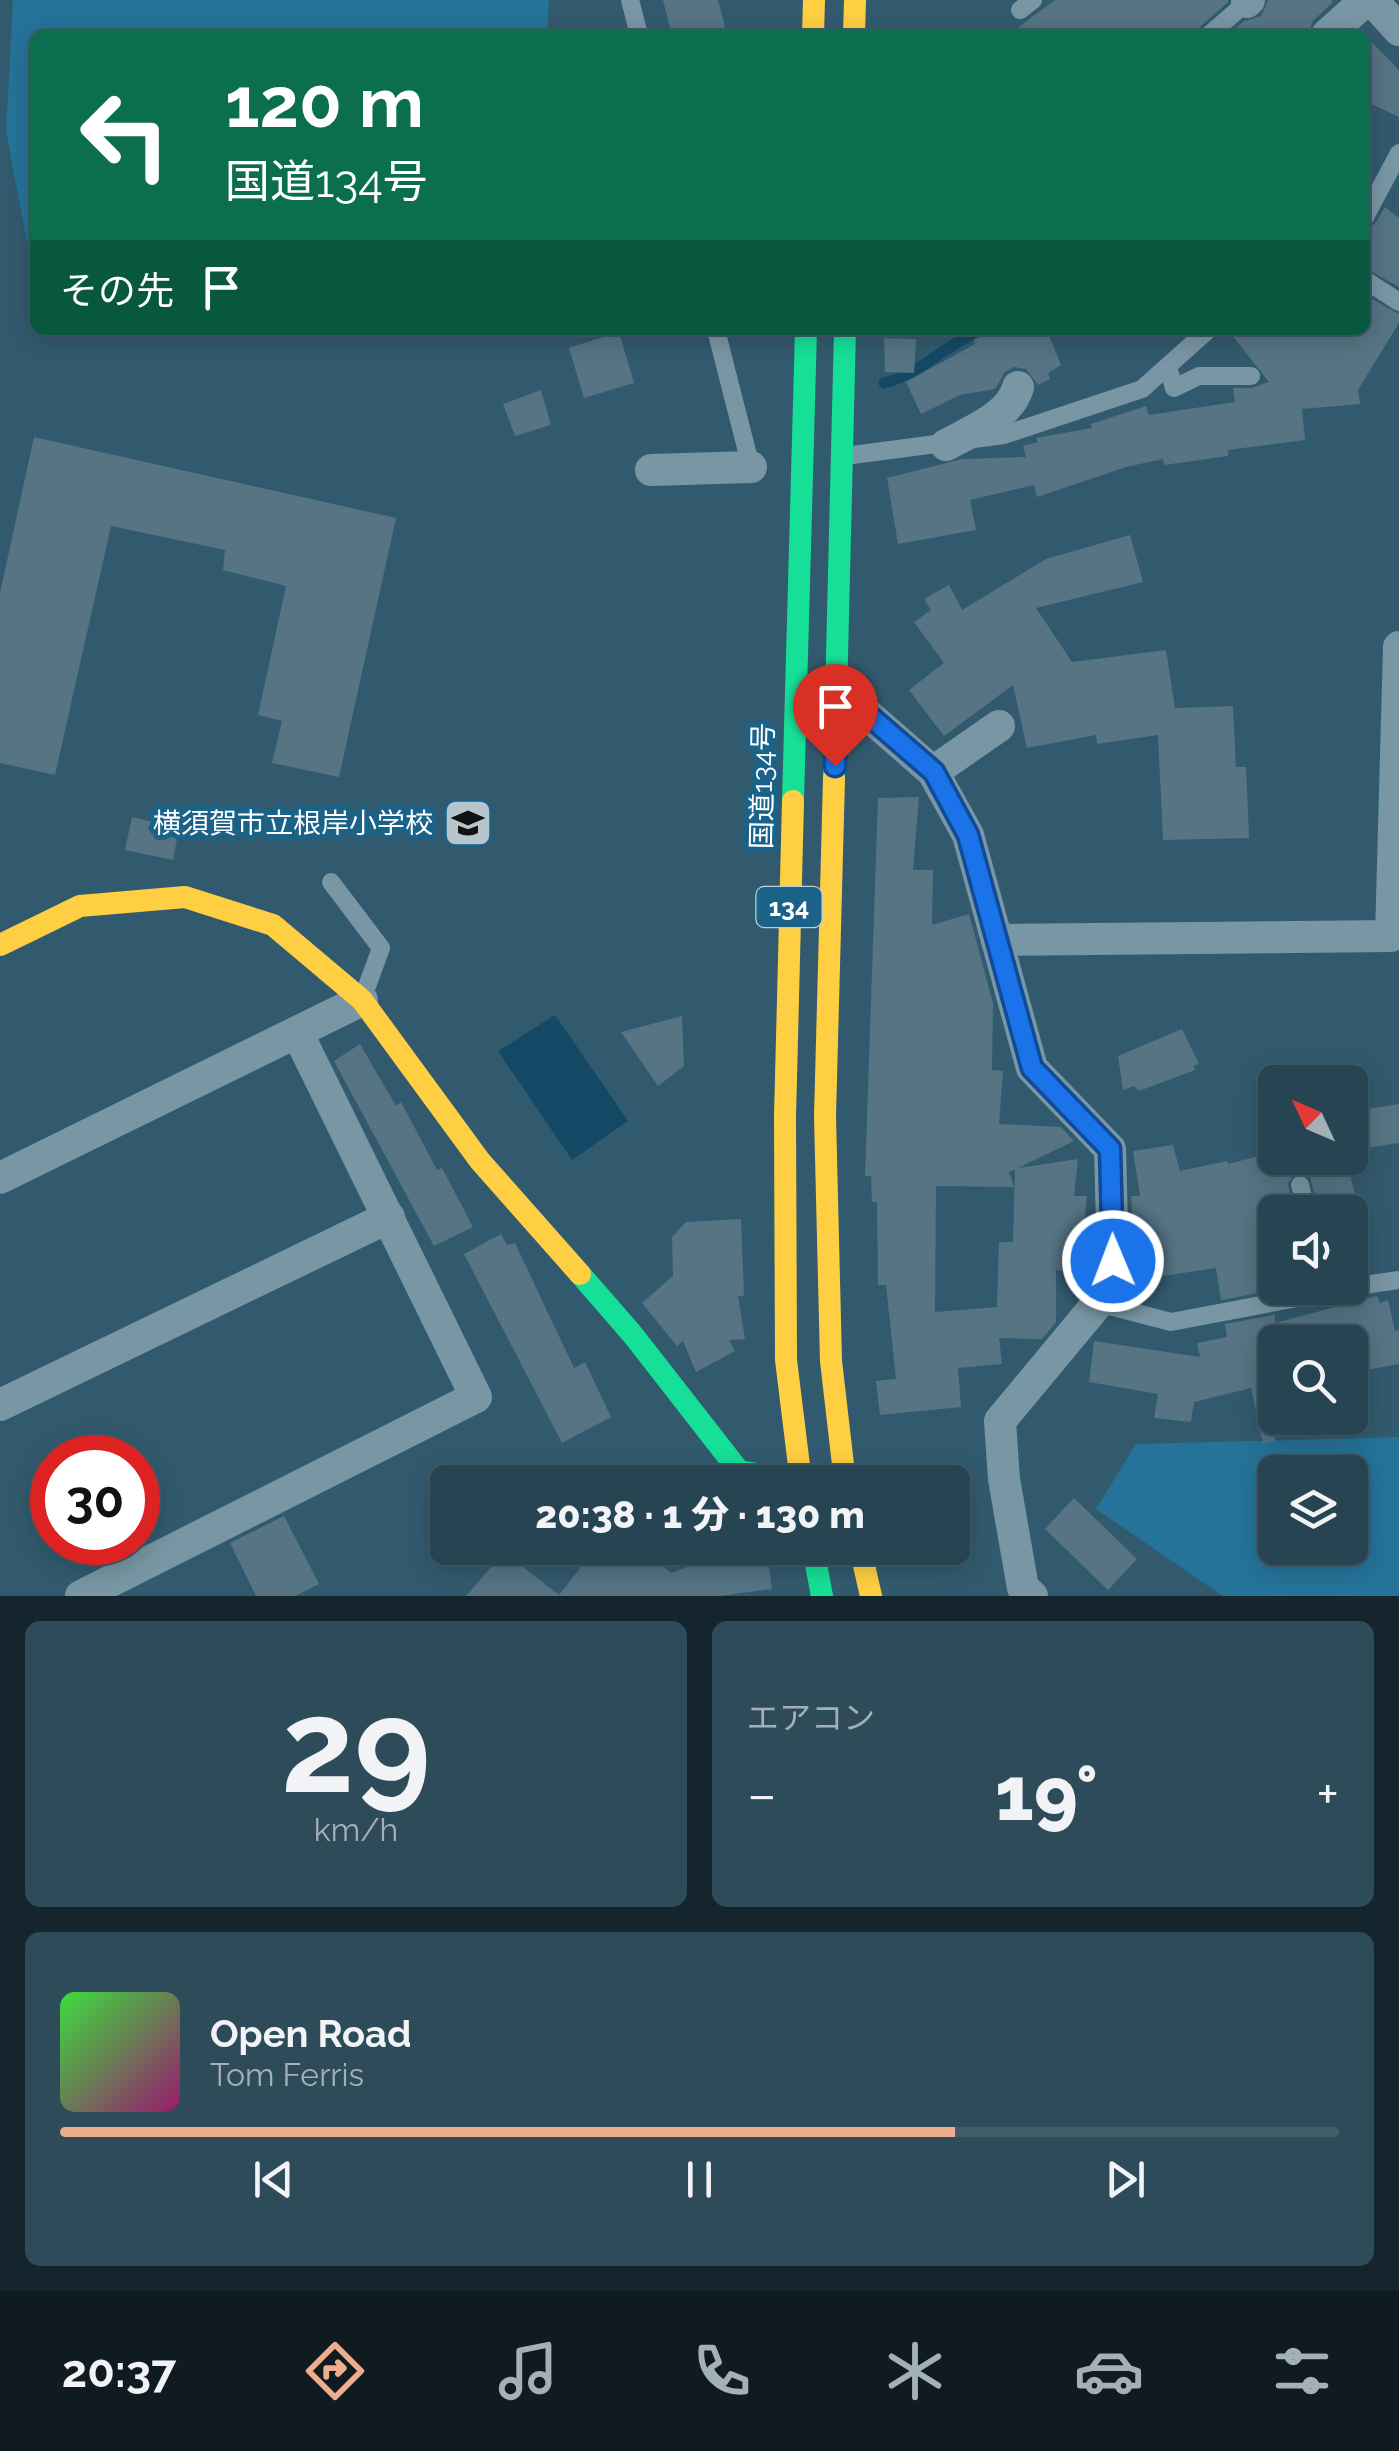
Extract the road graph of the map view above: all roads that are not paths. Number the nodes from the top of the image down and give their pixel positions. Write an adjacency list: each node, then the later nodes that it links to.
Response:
1 (630, 0): 6 (lane)
2 (814, 0): 7 (main road)
3 (855, 0): 8 (main road)
4 (1369, 0): 10 (street); 11 (street)
5 (1248, 1): 9 (lane)
6 (638, 30)
7 (813, 30)
8 (854, 30)
9 (1215, 30)
10 (1332, 30)
11 (1399, 30)
12 (1399, 154): 13 (lane)
13 (1370, 208)
14 (1370, 283): 15 (lane)
15 (1399, 302)
16 (717, 335): 25 (lane)
17 (806, 335): 47 (main road, 国道134号 / 134)
18 (845, 335): 24 (main road, 134)
19 (1203, 335): 20 (lane)
20 (1168, 367): 21 (lane); 23 (lane)
21 (1251, 376)
22 (1018, 387): 23 (street)
23 (946, 445): 24 (lane)
24 (841, 456): 28 (main road, 134)
25 (751, 466): 26 (street)
26 (651, 470)
27 (1399, 647): 30 (street)
28 (837, 688): 31 (street); 48 (main road, 134)
29 (999, 726): 31 (street)
30 (1398, 747): 33 (street)
31 (934, 772): 33 (street)
32 (331, 882): 35 (lane)
33 (997, 940): 43 (street)
34 (0, 945): 35 (main road)
35 (362, 1000): 36 (street); 46 (main road)
36 (297, 1032): 37 (street); 40 (street)
37 (0, 1178)
38 (1300, 1185): 39 (lane)
39 (1303, 1195)
40 (389, 1217): 45 (street); 52 (street)
41 (1398, 1279): 42 (lane)
42 (1368, 1285)
43 (1098, 1303): 44 (lane); 51 (street)
44 (1258, 1304)
45 (0, 1405)
46 (735, 1465)
47 (798, 1465)
48 (842, 1465)
49 (816, 1565): 53 (main road)
50 (864, 1565): 54 (main road)
51 (1020, 1593)
52 (81, 1596)
53 (822, 1596)
54 (871, 1596)

